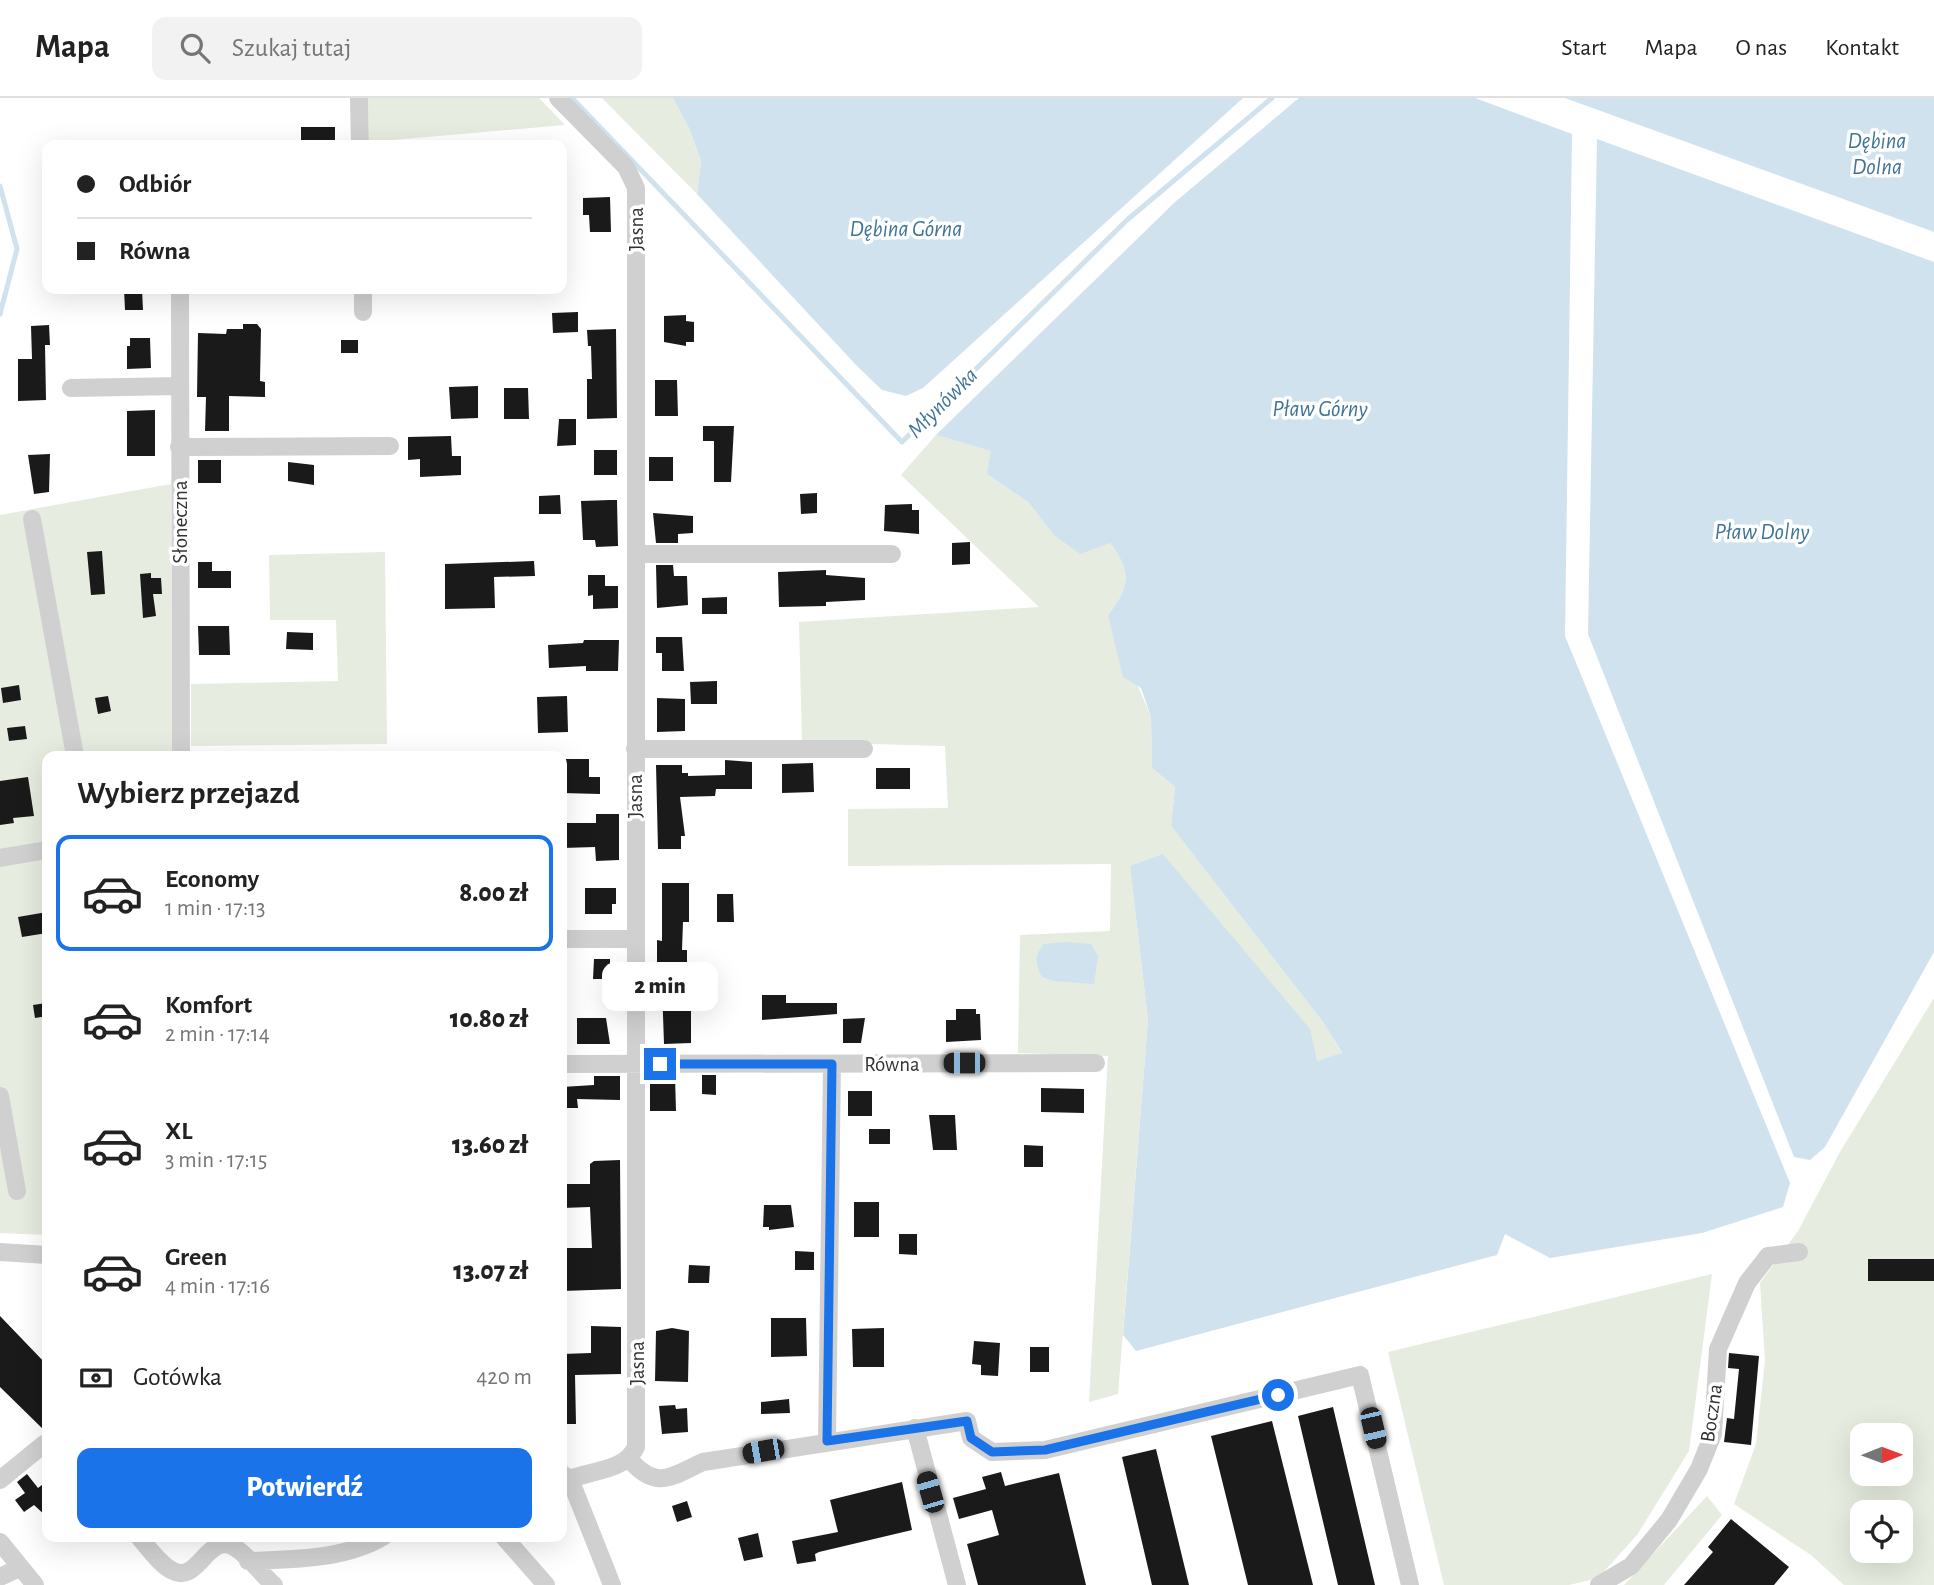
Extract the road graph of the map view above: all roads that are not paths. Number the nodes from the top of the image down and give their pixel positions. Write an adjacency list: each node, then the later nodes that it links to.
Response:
1 (359, 98): 3 (street)
2 (558, 98): 12 (street, Jasna)
3 (360, 140)
4 (180, 294): 7 (street, Słoneczna)
5 (363, 294): 6 (street)
6 (363, 312)
7 (179, 386): 8 (street); 10 (street, Słoneczna)
8 (71, 388)
9 (390, 446): 10 (street)
10 (179, 447): 17 (street, Słoneczna)
11 (32, 519): 16 (street)
12 (635, 554): 13 (street); 14 (street, Jasna)
13 (892, 554)
14 (635, 749): 15 (street); 21 (street, Jasna)
15 (864, 749)
16 (74, 751)
17 (181, 751)
18 (42, 851): 19 (street)
19 (0, 858)
20 (567, 939): 21 (street)
21 (635, 939): 24 (street, Jasna)
22 (1096, 1063): 25 (street, Równa)
23 (567, 1064): 24 (street, Równa)
24 (636, 1064): 25 (street, Równa); 34 (street, Jasna)
25 (832, 1064): 32 (street)
26 (0, 1096): 27 (street)
27 (17, 1191)
28 (0, 1252): 30 (street)
29 (1799, 1252): 51 (street, Boczna)
30 (42, 1255)
31 (915, 1428): 32 (street); 49 (street); 50 (street)
32 (827, 1441): 34 (street)
33 (42, 1446): 37 (street)
34 (630, 1460): 35 (street)
35 (567, 1476)
36 (567, 1479): 45 (street)
37 (0, 1480)
38 (0, 1542): 43 (street)
39 (144, 1542): 42 (street)
40 (375, 1542): 42 (street)
41 (508, 1542): 48 (street)
42 (248, 1561): 47 (street)
43 (19, 1568): 44 (street); 46 (street)
44 (0, 1577)
45 (608, 1583)
46 (35, 1585)
47 (274, 1585)
48 (546, 1585)
49 (957, 1585)
50 (1410, 1585)
51 (1599, 1585)

